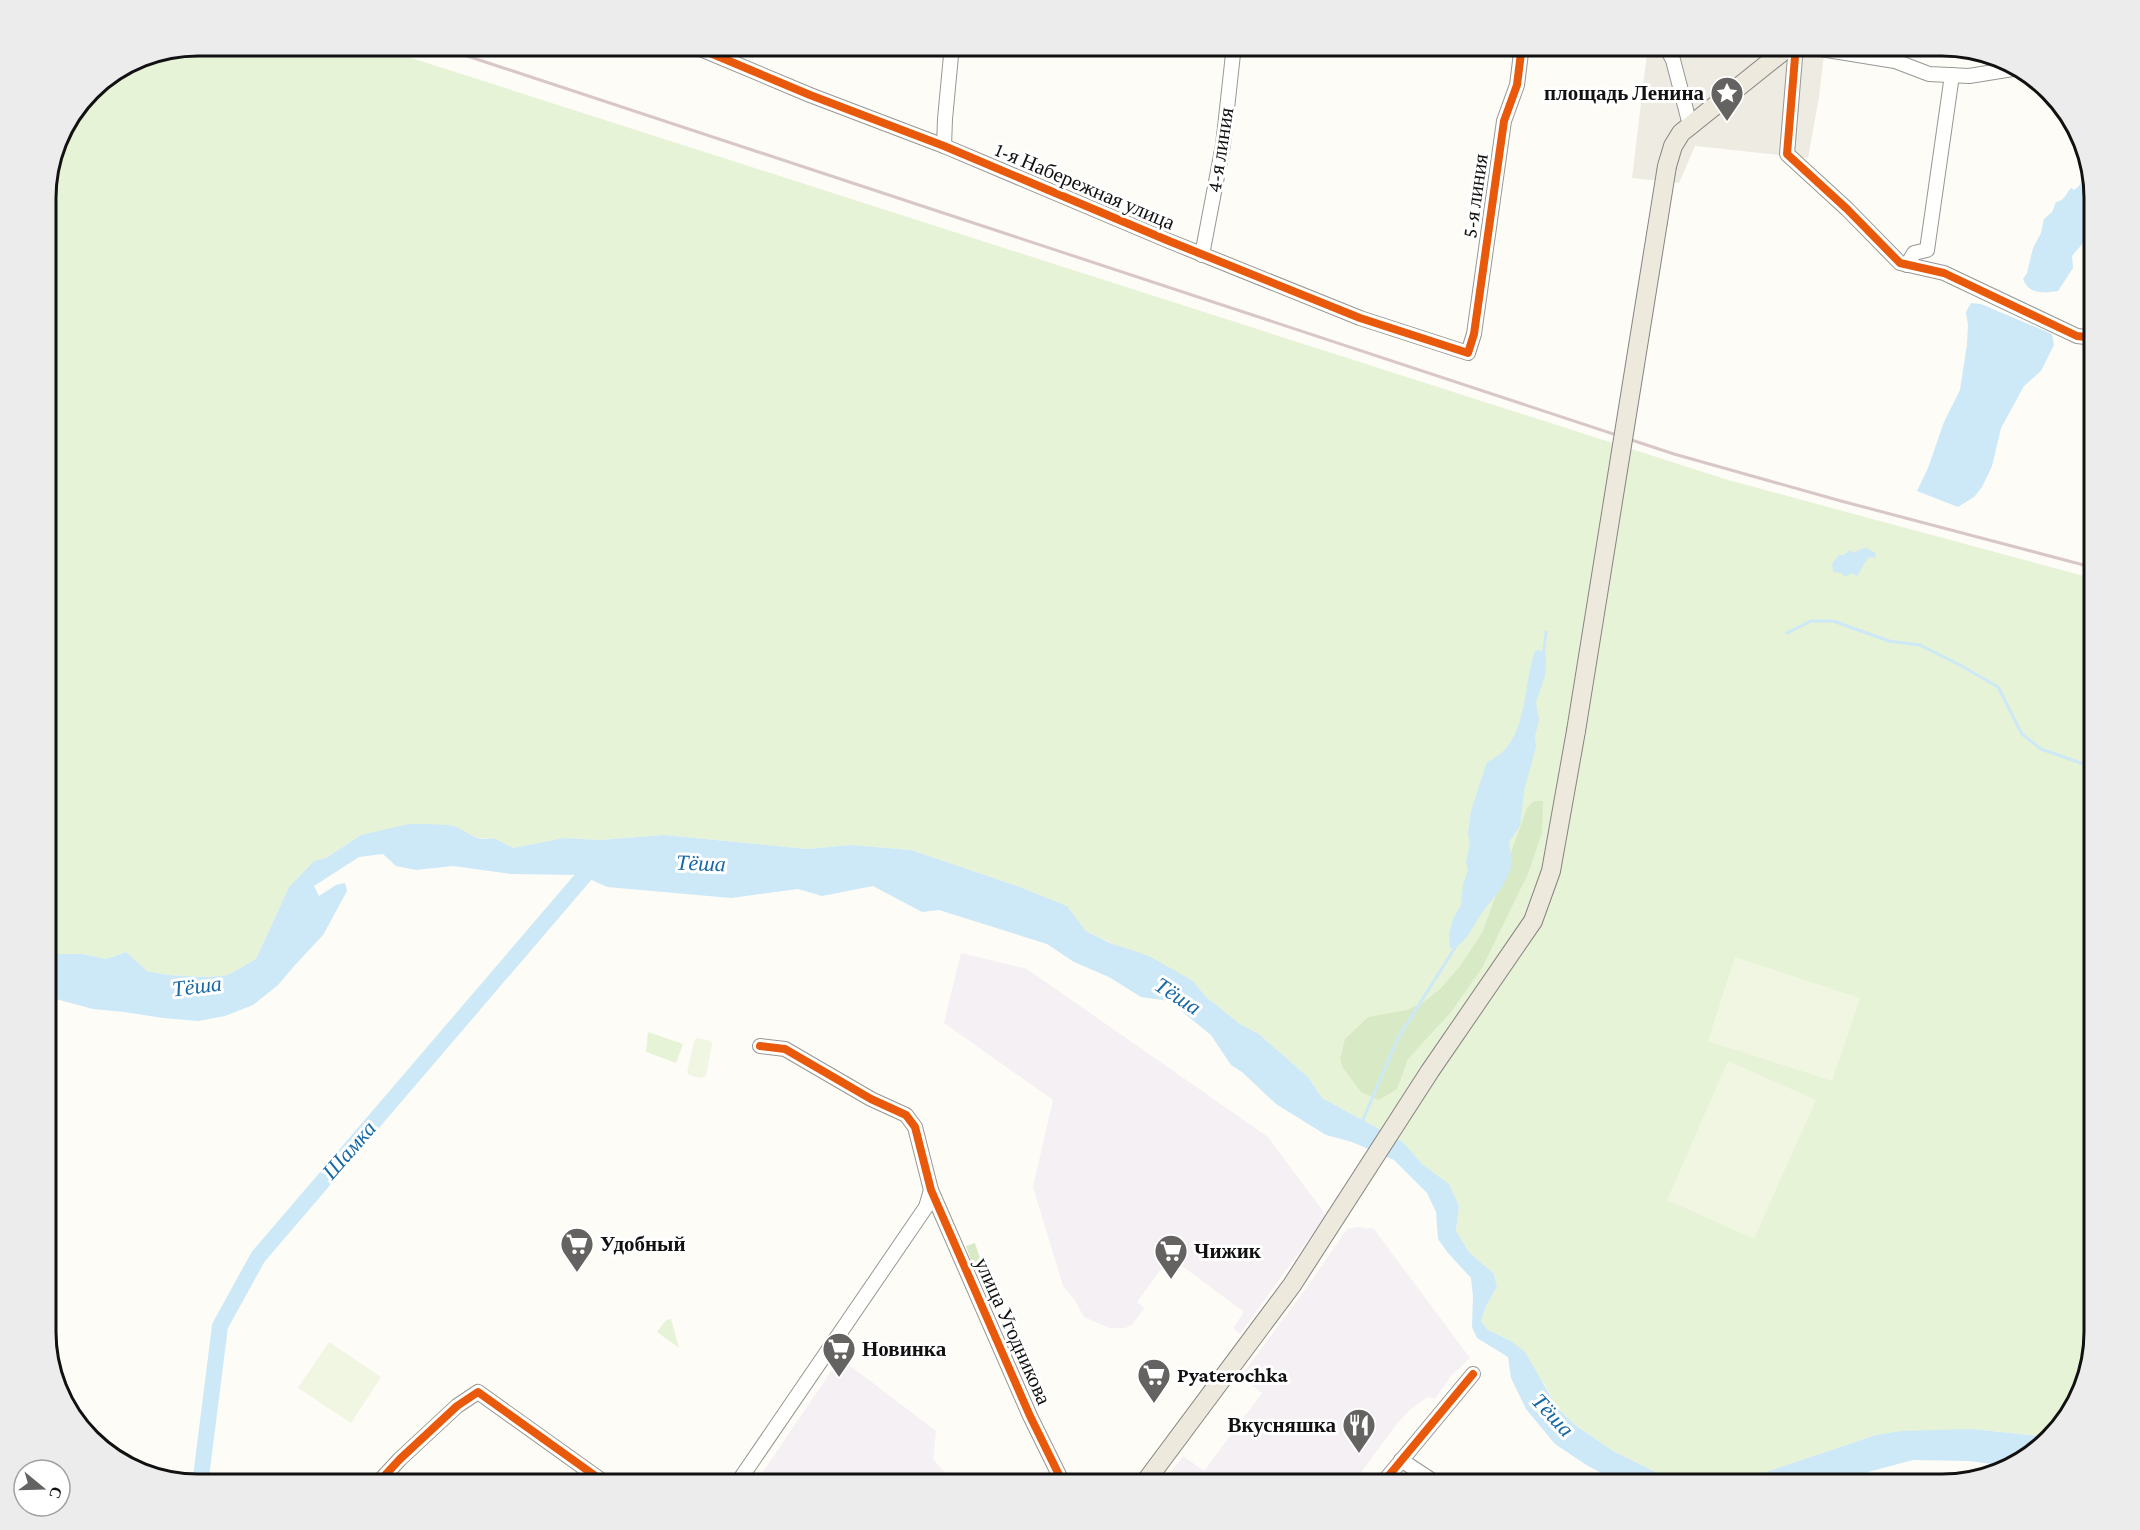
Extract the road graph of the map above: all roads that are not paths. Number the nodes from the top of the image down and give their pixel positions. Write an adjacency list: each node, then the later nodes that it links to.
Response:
1 (717, 56): 12 (street, 1-я Набережная улица)
2 (951, 56): 12 (street)
3 (1233, 56): 13 (street, 4-я линия)
4 (1520, 56): 16 (street, 5-я линия)
5 (1671, 56): 11 (street)
6 (1777, 56): 11 (main road)
7 (1795, 56): 14 (street)
8 (1864, 56): 10 (street)
9 (2005, 70): 10 (street)
10 (1952, 75): 14 (street)
11 (1690, 124): 25 (main road, bridge)
12 (944, 146): 13 (street, 1-я Набережная улица)
13 (1202, 255): 16 (street, 1-я Набережная улица)
14 (1907, 265): 15 (street)
15 (2084, 337)
16 (1468, 353)
17 (760, 1046): 18 (street, улица Угодникова)
18 (931, 1190): 23 (street); 24 (street, улица Угодникова)
19 (1473, 1374): 20 (street)
20 (1401, 1460): 26 (street); 27 (street)
21 (386, 1474): 22 (street)
22 (593, 1474)
23 (744, 1474)
24 (1059, 1474)
25 (1151, 1474)
26 (1390, 1474)
27 (1422, 1474)

